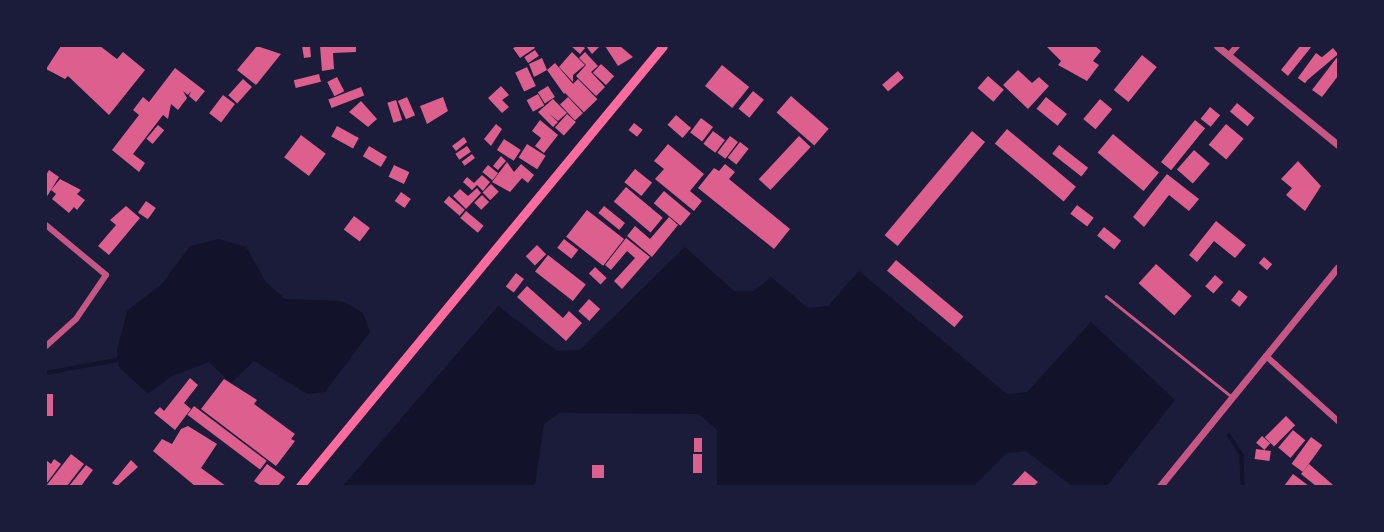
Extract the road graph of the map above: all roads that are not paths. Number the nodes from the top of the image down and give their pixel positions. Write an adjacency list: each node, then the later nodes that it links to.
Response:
1 (663, 46): 13 (main road)
2 (1217, 46): 4 (street)
3 (1237, 46): 4 (street)
4 (1229, 55): 5 (street)
5 (1339, 145)
6 (46, 225): 9 (street)
7 (1339, 267): 10 (street)
8 (1106, 296): 11 (lane)
9 (46, 346)
10 (1266, 356): 11 (street); 12 (street)
11 (1232, 397): 14 (street)
12 (1339, 421)
13 (300, 486)
14 (1160, 486)

